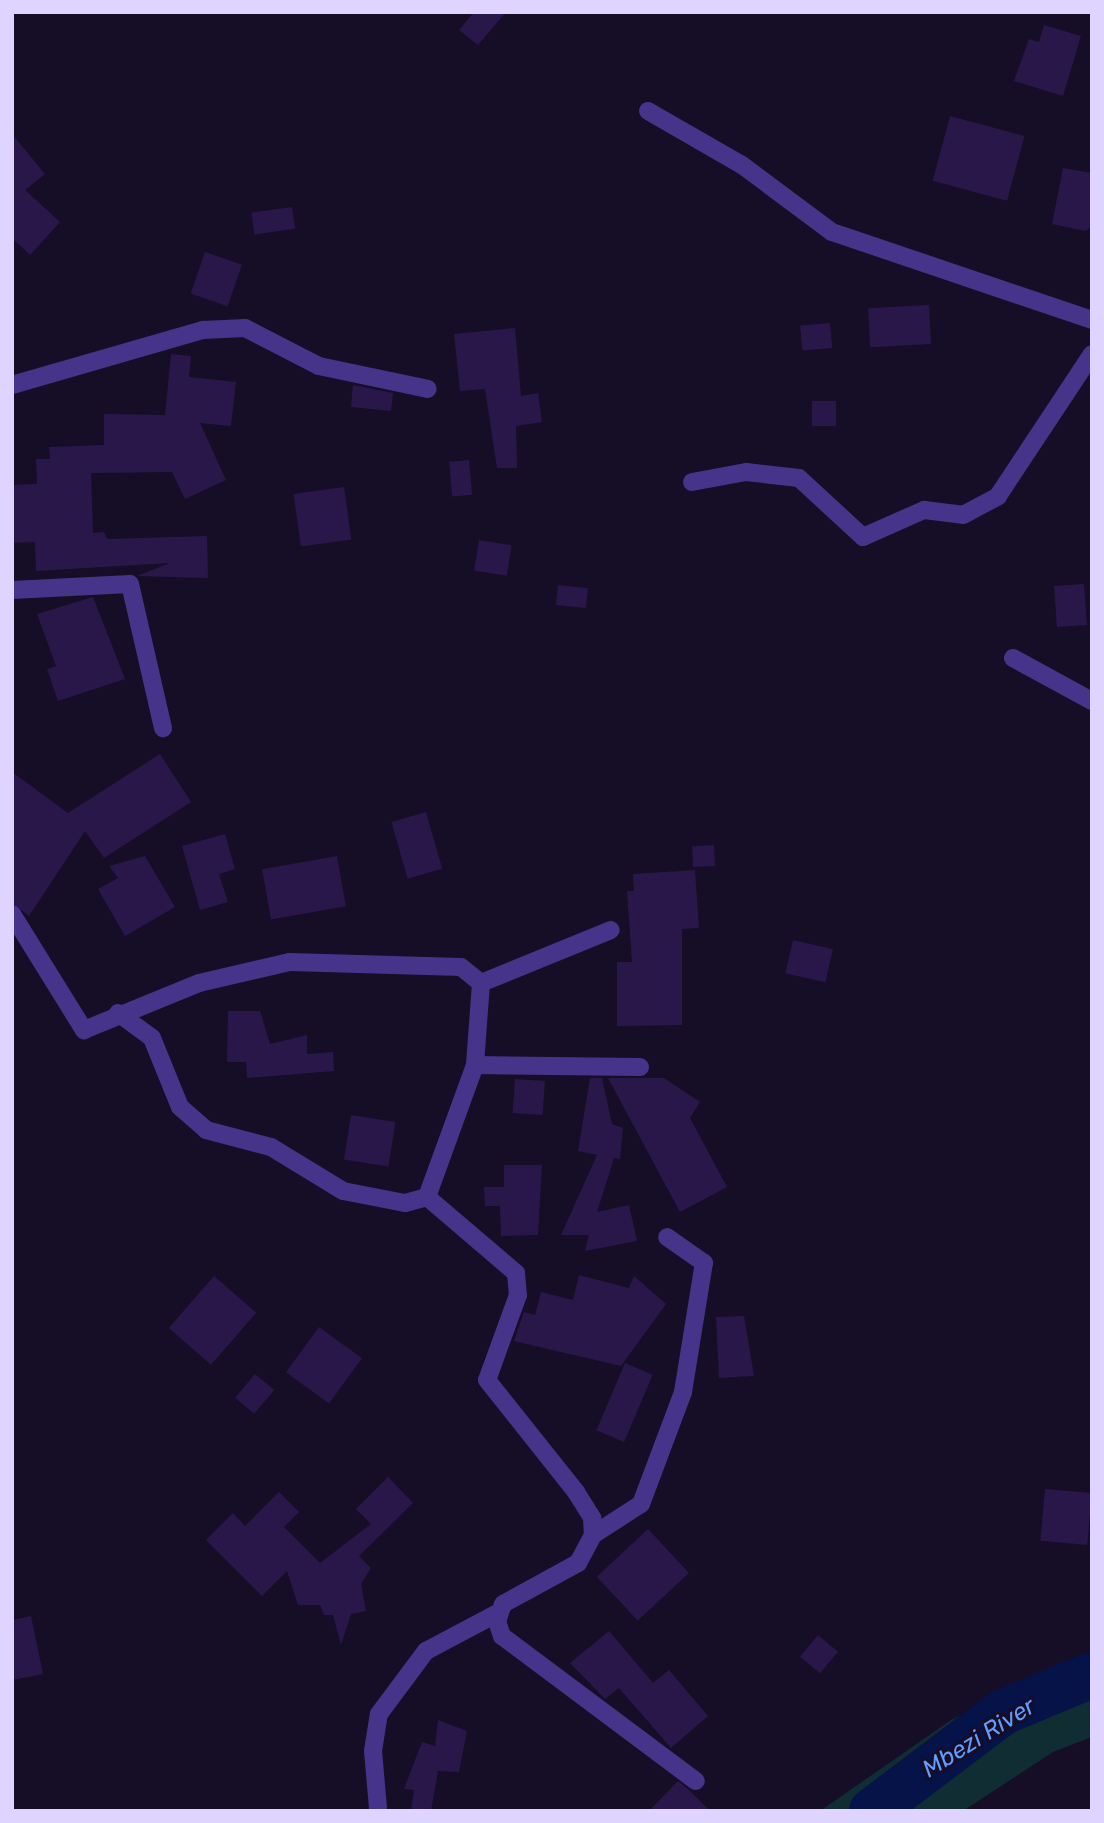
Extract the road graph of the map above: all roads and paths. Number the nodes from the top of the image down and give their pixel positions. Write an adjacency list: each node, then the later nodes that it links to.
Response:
1 (648, 111): 2 (street)
2 (1092, 320)
3 (1092, 354): 6 (street)
4 (12, 385): 5 (street)
5 (428, 389)
6 (692, 482)
7 (12, 590): 10 (street)
8 (1013, 658): 9 (street)
9 (1092, 701)
10 (163, 728)
11 (12, 914): 14 (street)
12 (611, 930): 13 (street)
13 (481, 983): 14 (street); 15 (street)
14 (118, 1013): 17 (street)
15 (475, 1065): 16 (street); 17 (street)
16 (640, 1067)
17 (427, 1197): 19 (street)
18 (667, 1237): 19 (street)
19 (593, 1535): 20 (street)
20 (496, 1614): 21 (street); 22 (street)
21 (696, 1781)
22 (378, 1808)

